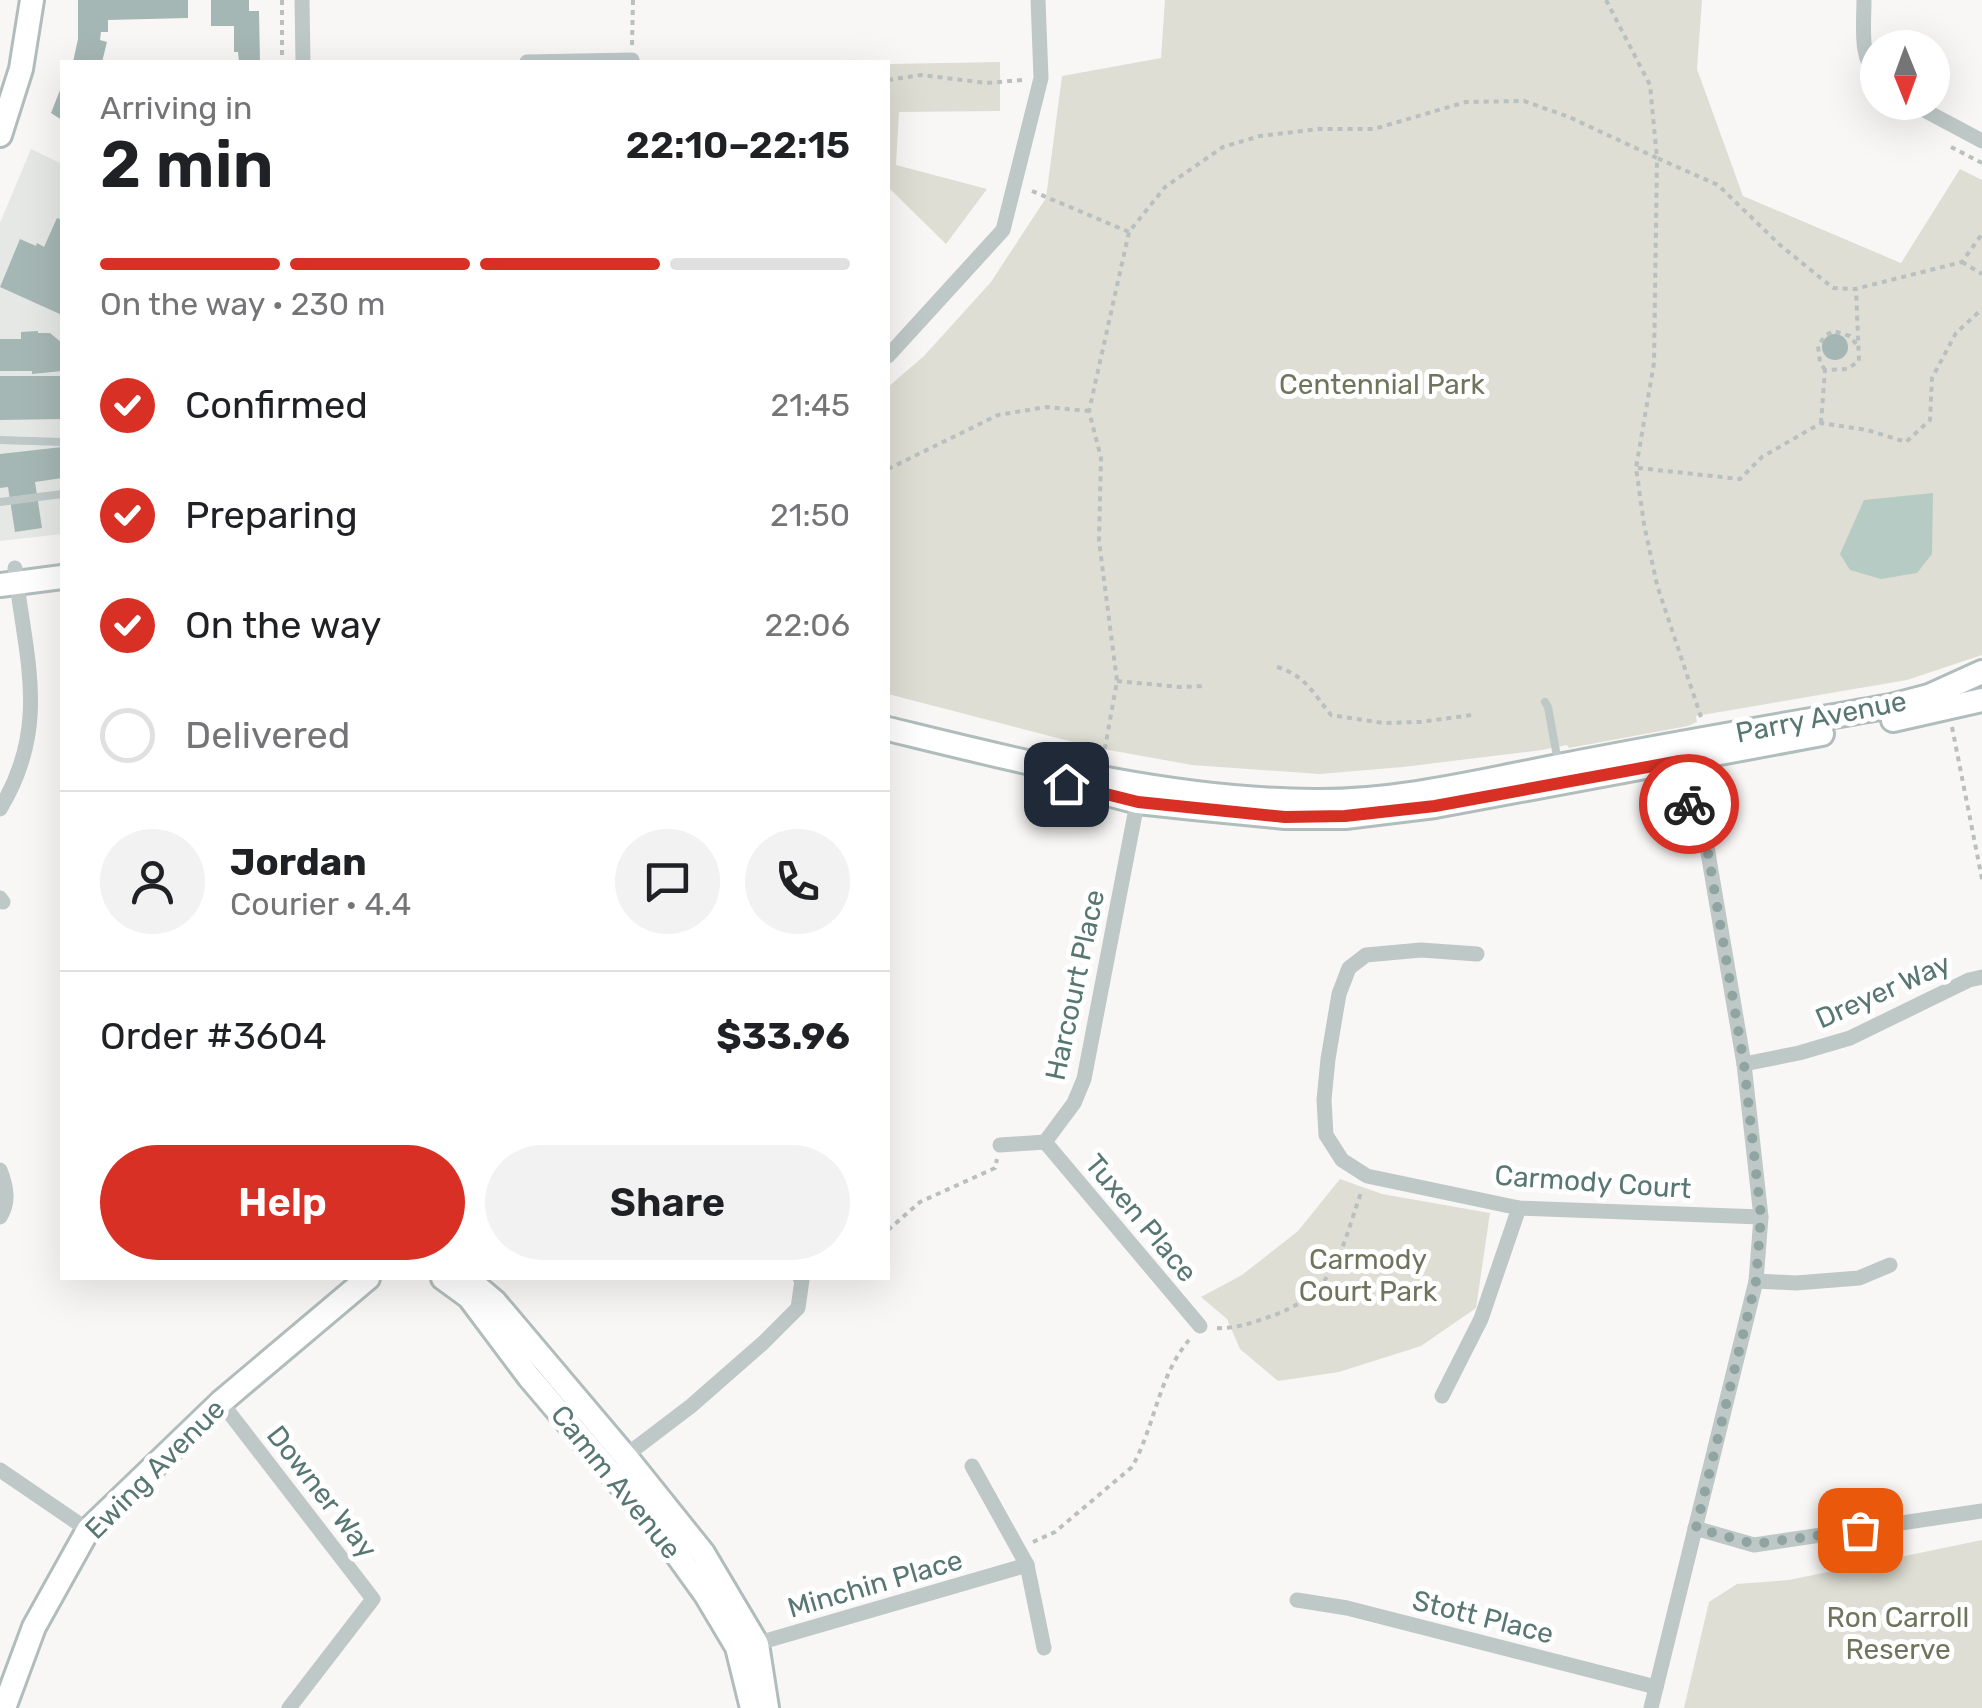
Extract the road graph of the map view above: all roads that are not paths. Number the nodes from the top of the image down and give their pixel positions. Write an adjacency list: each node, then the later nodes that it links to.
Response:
1 (32, 0): 8 (main road)
2 (302, 0): 6 (street)
3 (1038, 0): 10 (street)
4 (1864, 0): 5 (street)
5 (1864, 30)
6 (303, 60)
7 (1943, 120): 9 (street)
8 (0, 136)
9 (1982, 141)
10 (890, 354)
11 (0, 440): 12 (lane)
12 (60, 442)
13 (60, 494): 14 (lane)
14 (0, 502)
15 (60, 564): 16 (main road)
16 (8, 576): 17 (main road); 26 (street)
17 (60, 576)
18 (1982, 672): 23 (main road, Parry Avenue)
19 (1982, 700): 23 (main road, Parry Avenue)
20 (1545, 702): 24 (lane)
21 (890, 730): 25 (main road, Parry Avenue)
22 (890, 742): 25 (main road, Parry Avenue)
23 (1690, 745): 24 (main road, Parry Avenue); 25 (main road, Parry Avenue); 29 (street)
24 (1558, 766): 25 (main road, Parry Avenue)
25 (1139, 793): 30 (street, Harcourt Place)
26 (0, 809)
27 (1477, 954): 33 (street, Carmody Court)
28 (1982, 977): 29 (street, Dreyer Way)
29 (1744, 1064): 34 (street)
30 (1044, 1142): 31 (street); 42 (street, Tuxen Place)
31 (1000, 1145)
32 (0, 1170): 35 (street)
33 (1519, 1208): 34 (street, Carmody Court); 43 (street)
34 (1761, 1216): 41 (street)
35 (0, 1217)
36 (1890, 1265): 41 (street)
37 (366, 1280): 44 (main road, Ewing Avenue)
38 (446, 1280): 45 (main road, Camm Avenue)
39 (469, 1280): 45 (main road, Camm Avenue)
40 (800, 1280): 45 (street)
41 (1756, 1281): 49 (street)
42 (1200, 1326)
43 (1442, 1396)
44 (221, 1402): 50 (main road, Ewing Avenue); 57 (street, Downer Way)
45 (617, 1463): 53 (main road, Camm Avenue)
46 (972, 1466): 51 (street)
47 (0, 1470): 50 (street)
48 (1982, 1511): 49 (street)
49 (1696, 1528): 55 (street)
50 (88, 1530): 56 (main road, Ewing Avenue)
51 (1027, 1565): 53 (street, Minchin Place); 54 (street)
52 (1297, 1600): 55 (street, Stott Place)
53 (747, 1646): 58 (main road, Camm Avenue); 59 (main road, Camm Avenue)
54 (1044, 1648)
55 (1656, 1687): 60 (street)
56 (4, 1708)
57 (289, 1708)
58 (752, 1708)
59 (767, 1708)
60 (1651, 1708)

